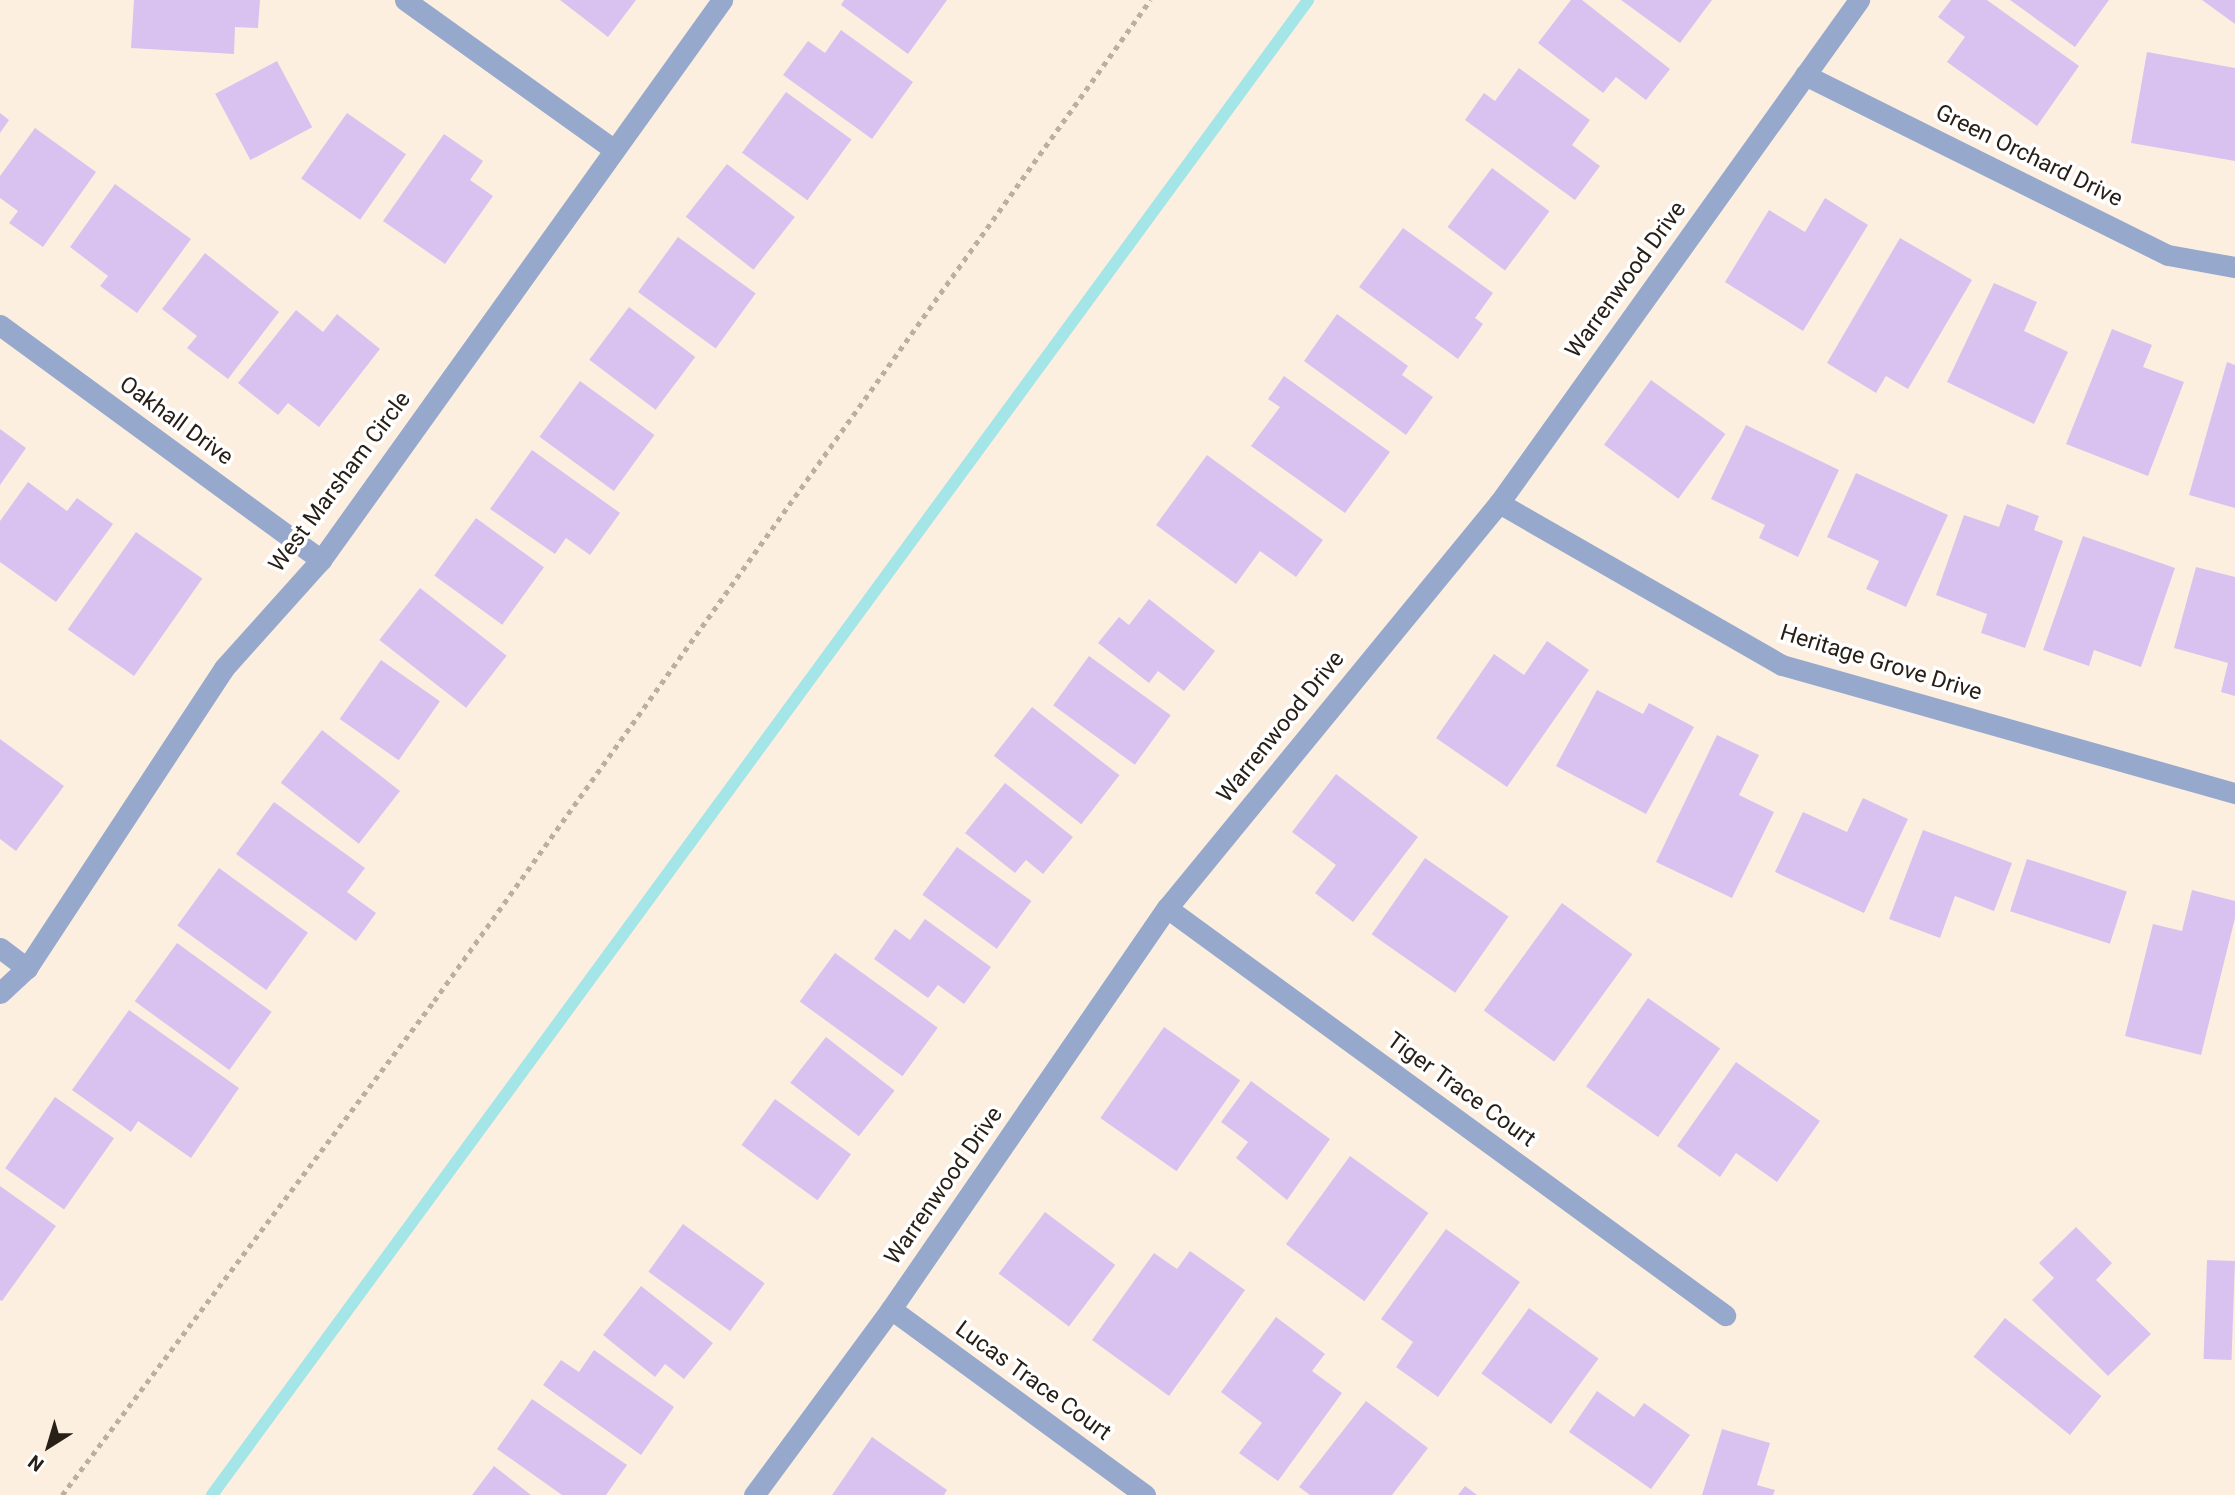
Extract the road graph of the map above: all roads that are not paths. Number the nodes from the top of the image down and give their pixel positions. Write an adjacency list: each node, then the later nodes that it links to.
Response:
1 (405, 0): 5 (street)
2 (722, 0): 5 (street, West Marsham Circle)
3 (1858, 0): 4 (street, Warrenwood Drive)
4 (1805, 75): 6 (street, Green Orchard Drive); 8 (street, Warrenwood Drive)
5 (613, 149): 9 (street, West Marsham Circle)
6 (2235, 267)
7 (0, 325): 9 (street, Oakhall Drive)
8 (1499, 503): 10 (street, Heritage Grove Drive); 11 (street, Warrenwood Drive)
9 (321, 560): 13 (street, West Marsham Circle)
10 (2235, 793)
11 (1167, 908): 15 (street, Warrenwood Drive); 16 (street, Tiger Trace Court)
12 (0, 948): 13 (street)
13 (27, 968): 14 (street, West Marsham Circle)
14 (0, 993)
15 (891, 1309): 17 (street, Warrenwood Drive); 18 (street, Lucas Trace Court)
16 (1724, 1315)
17 (754, 1495)
18 (1145, 1495)

